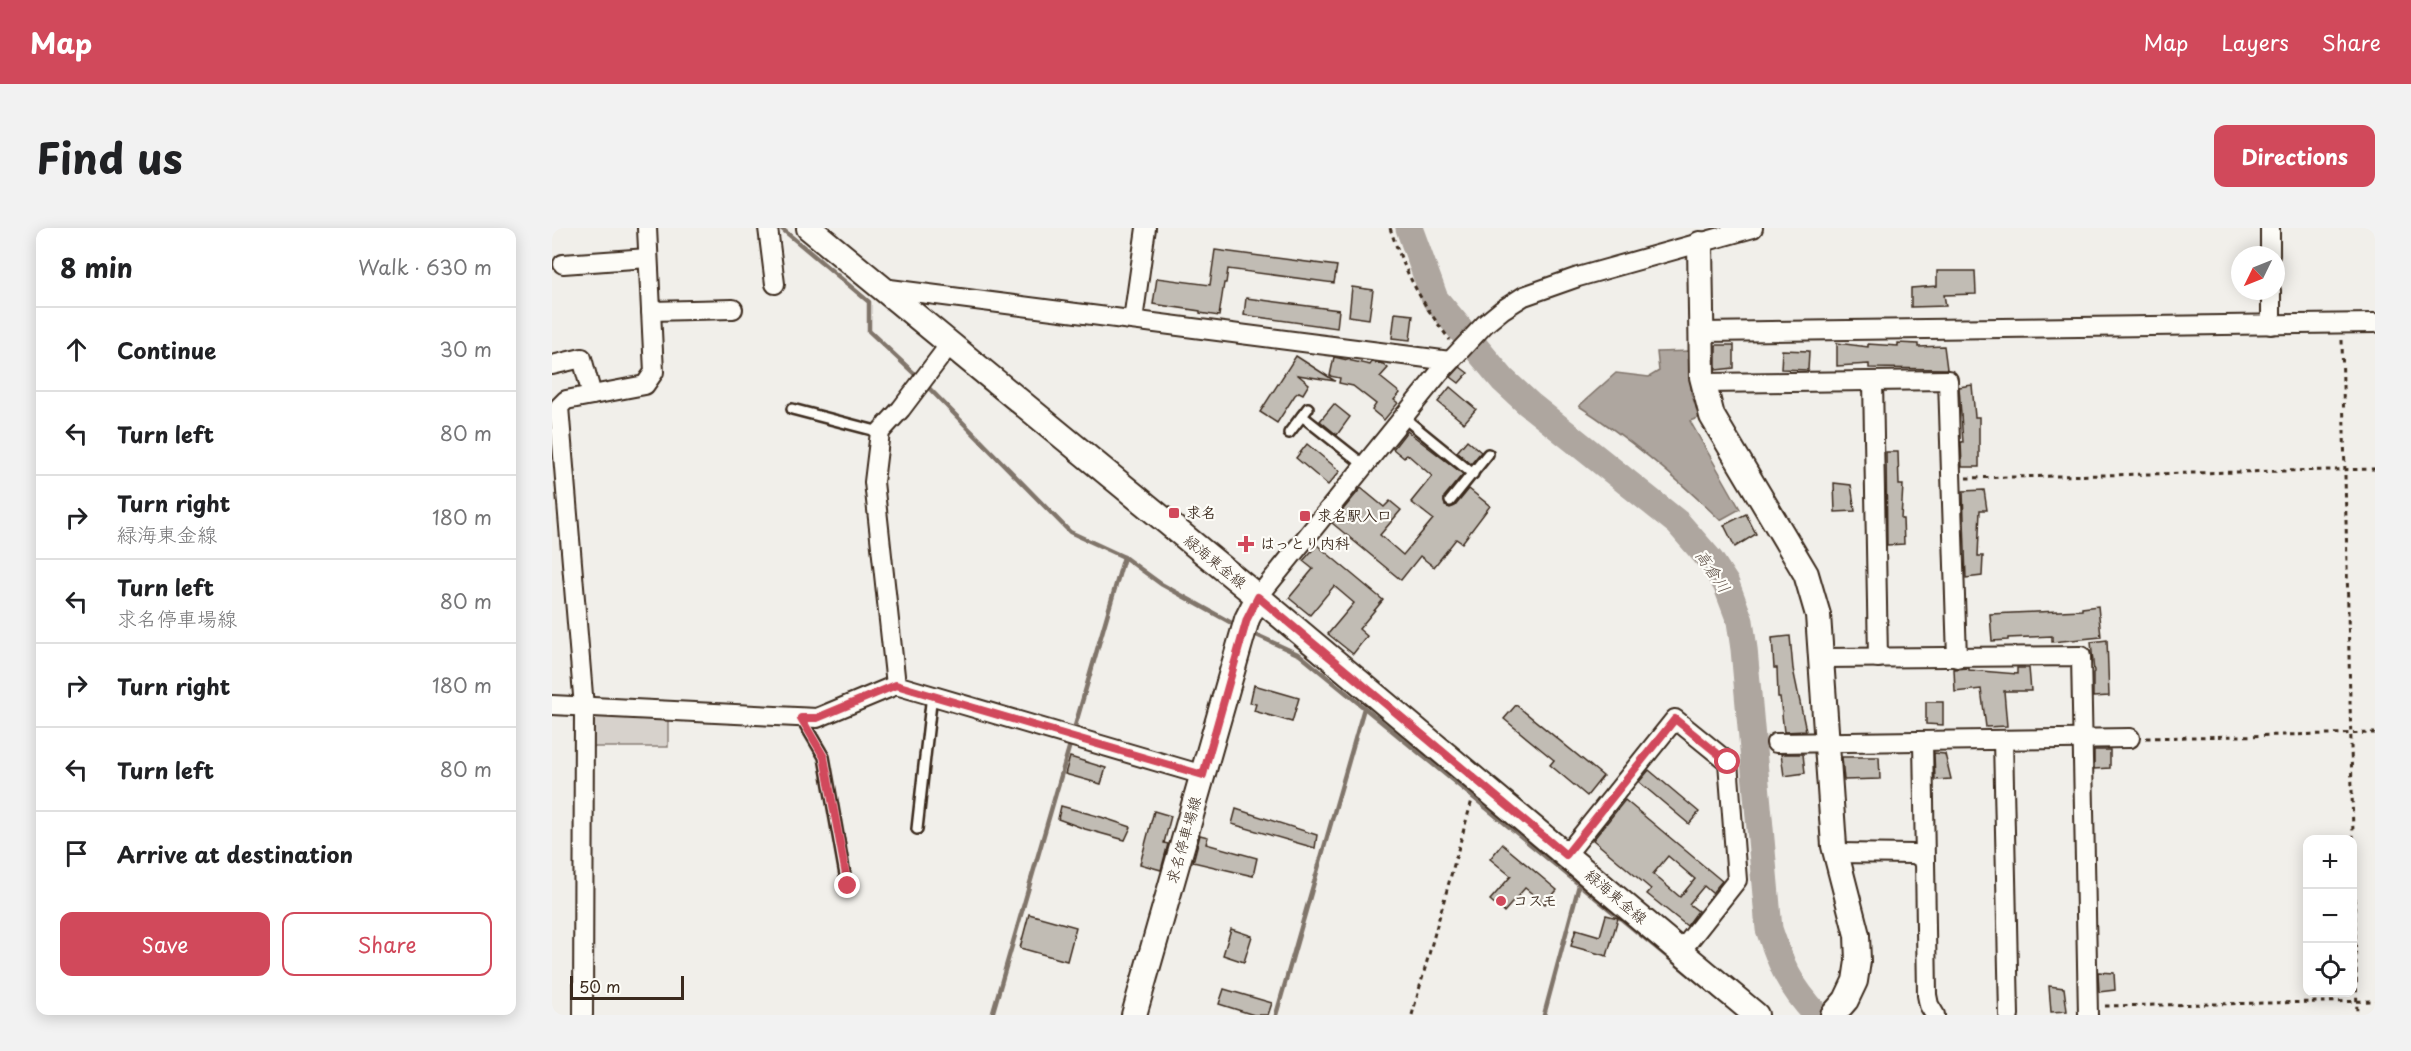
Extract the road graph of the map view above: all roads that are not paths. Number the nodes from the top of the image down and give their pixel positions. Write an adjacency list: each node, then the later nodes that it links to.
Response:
1 (647, 228): 9 (street)
2 (768, 228): 11 (street)
3 (809, 228): 12 (main road, 緑海東金線)
4 (1146, 228): 16 (street)
5 (1753, 228): 7 (street)
6 (2270, 228): 8 (street)
7 (1700, 244): 19 (main road); 21 (street)
8 (2270, 246)
9 (648, 258): 10 (street); 15 (street)
10 (563, 264)
11 (775, 284)
12 (880, 288): 16 (street); 20 (main road, 緑海東金線)
13 (2271, 300): 18 (street)
14 (733, 309): 15 (street)
15 (651, 311): 25 (street)
16 (1133, 320): 21 (street)
17 (2375, 323): 18 (street)
18 (2271, 325): 19 (street)
19 (1703, 332): 24 (main road)
20 (950, 344): 28 (street); 34 (main road, 緑海東金線)
21 (1457, 353): 27 (street)
22 (552, 365): 25 (street)
23 (1873, 381): 24 (street); 36 (street); 37 (street)
24 (1703, 383): 35 (main road)
25 (592, 395): 41 (street)
26 (792, 410): 28 (lane)
27 (1404, 417): 31 (street); 32 (lane)
28 (880, 432): 38 (street)
29 (1289, 433): 31 (lane)
30 (1488, 454): 32 (lane)
31 (1364, 465): 34 (street)
32 (1473, 474): 33 (lane)
33 (1450, 501)
34 (1258, 597): 49 (main road, 求名停車場線); 52 (main road, 緑海東金線)
35 (1821, 658): 36 (street); 47 (main road)
36 (1878, 658): 37 (street)
37 (1957, 658): 43 (street)
38 (896, 685): 39 (street); 42 (street)
39 (932, 694): 49 (street); 50 (lane)
40 (552, 705): 41 (street)
41 (584, 706): 42 (street); 58 (street)
42 (801, 718): 54 (lane)
43 (2083, 738): 44 (street); 45 (street); 56 (street)
44 (2130, 738)
45 (2003, 740): 46 (street); 62 (street)
46 (1923, 741): 47 (street); 53 (street)
47 (1827, 743): 48 (street); 51 (main road)
48 (1776, 744)
49 (1203, 775): 59 (main road, 求名停車場線)
50 (917, 829)
51 (1836, 853): 53 (street); 57 (main road)
52 (1566, 855): 55 (main road, 緑海東金線); 55 (street)
53 (1925, 861): 61 (street)
54 (848, 886)
55 (1681, 951): 60 (main road, 緑海東金線)
56 (2088, 1011)
57 (1834, 1013)
58 (583, 1015)
59 (1134, 1015)
60 (1756, 1015)
61 (1935, 1015)
62 (2008, 1015)

